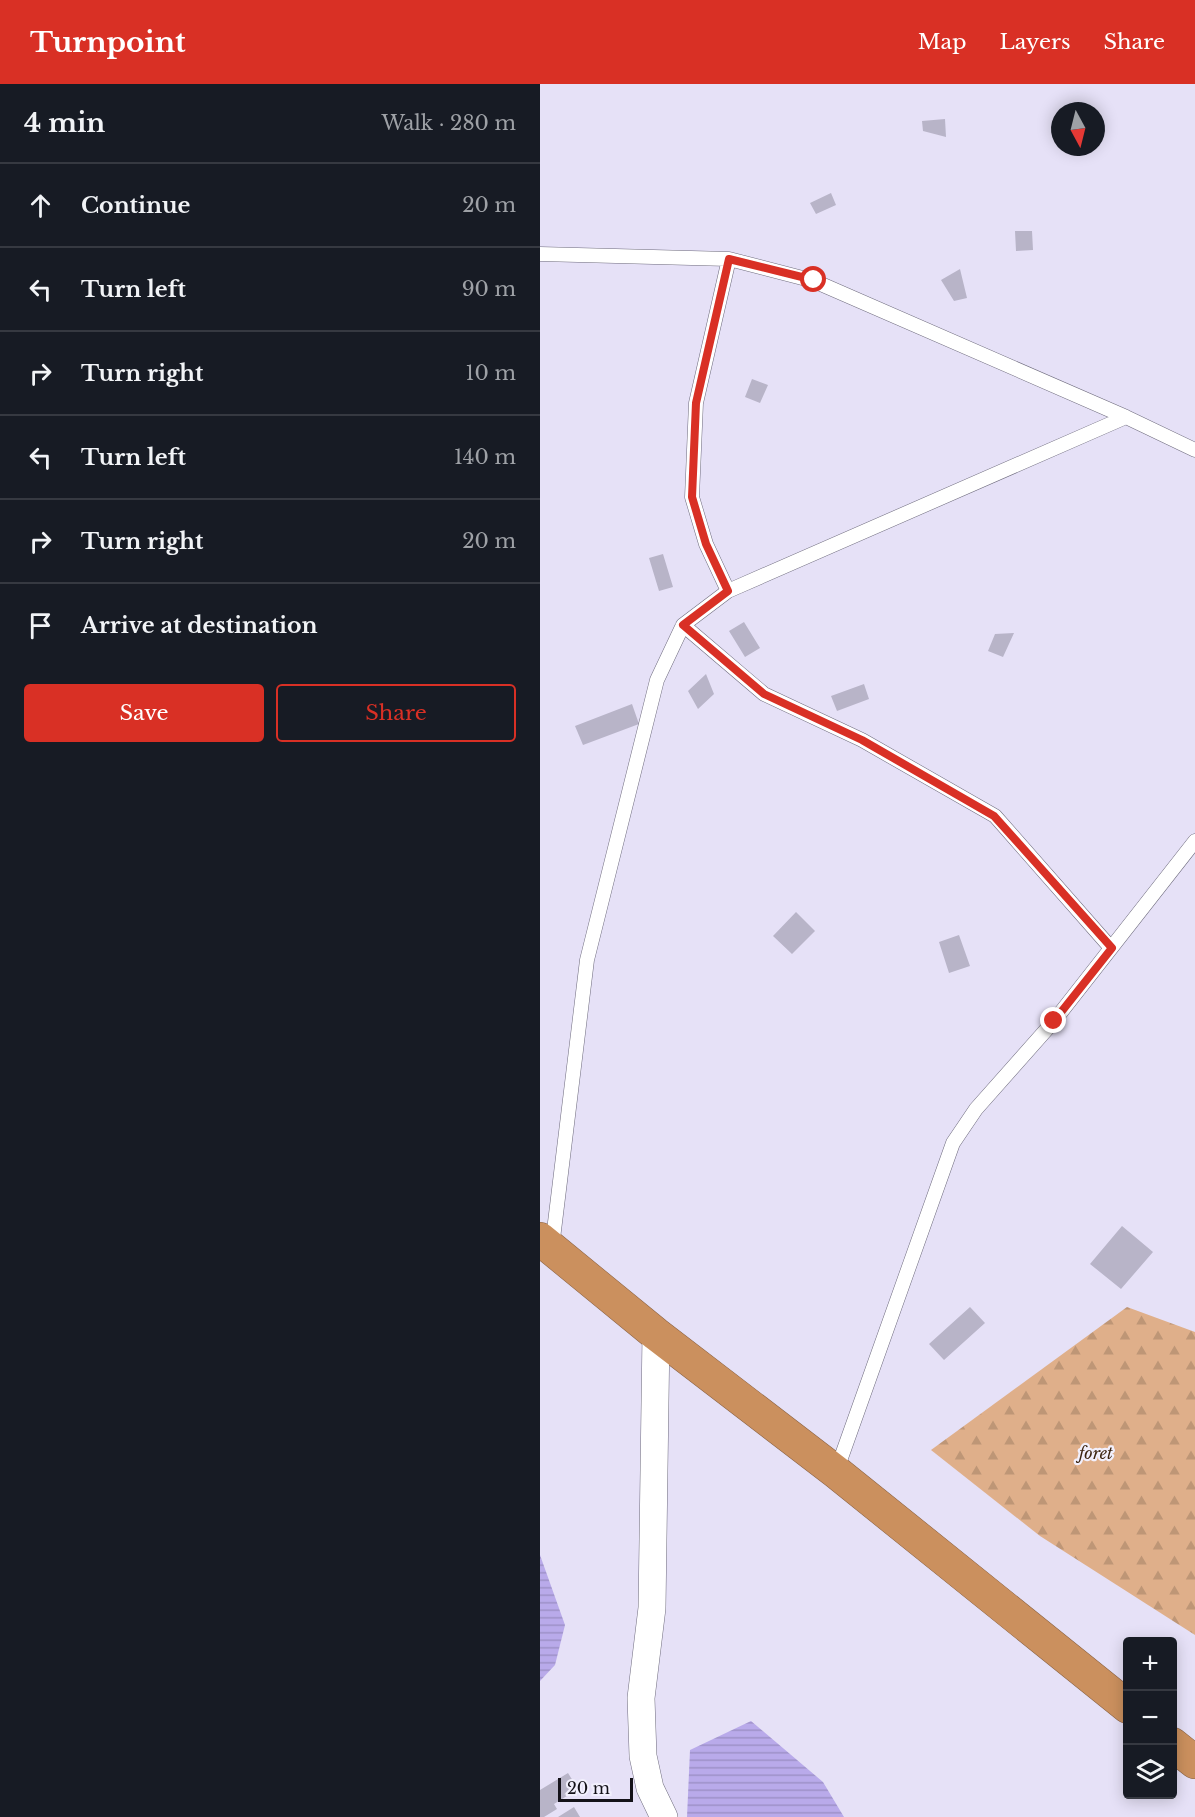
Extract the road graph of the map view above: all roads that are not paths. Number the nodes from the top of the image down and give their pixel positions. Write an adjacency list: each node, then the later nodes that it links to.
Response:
1 (540, 254): 2 (lane)
2 (729, 259): 3 (lane); 5 (lane)
3 (1126, 417): 4 (lane); 5 (lane)
4 (1195, 450)
5 (728, 591): 6 (lane)
6 (683, 625): 8 (lane); 9 (lane)
7 (1195, 841): 8 (lane)
8 (1112, 948): 11 (lane)
9 (546, 1244): 10 (highway)
10 (656, 1334): 11 (highway); 15 (street)
11 (836, 1472): 12 (highway)
12 (1123, 1703)
13 (1174, 1745): 14 (highway)
14 (1195, 1762)
15 (664, 1817)

